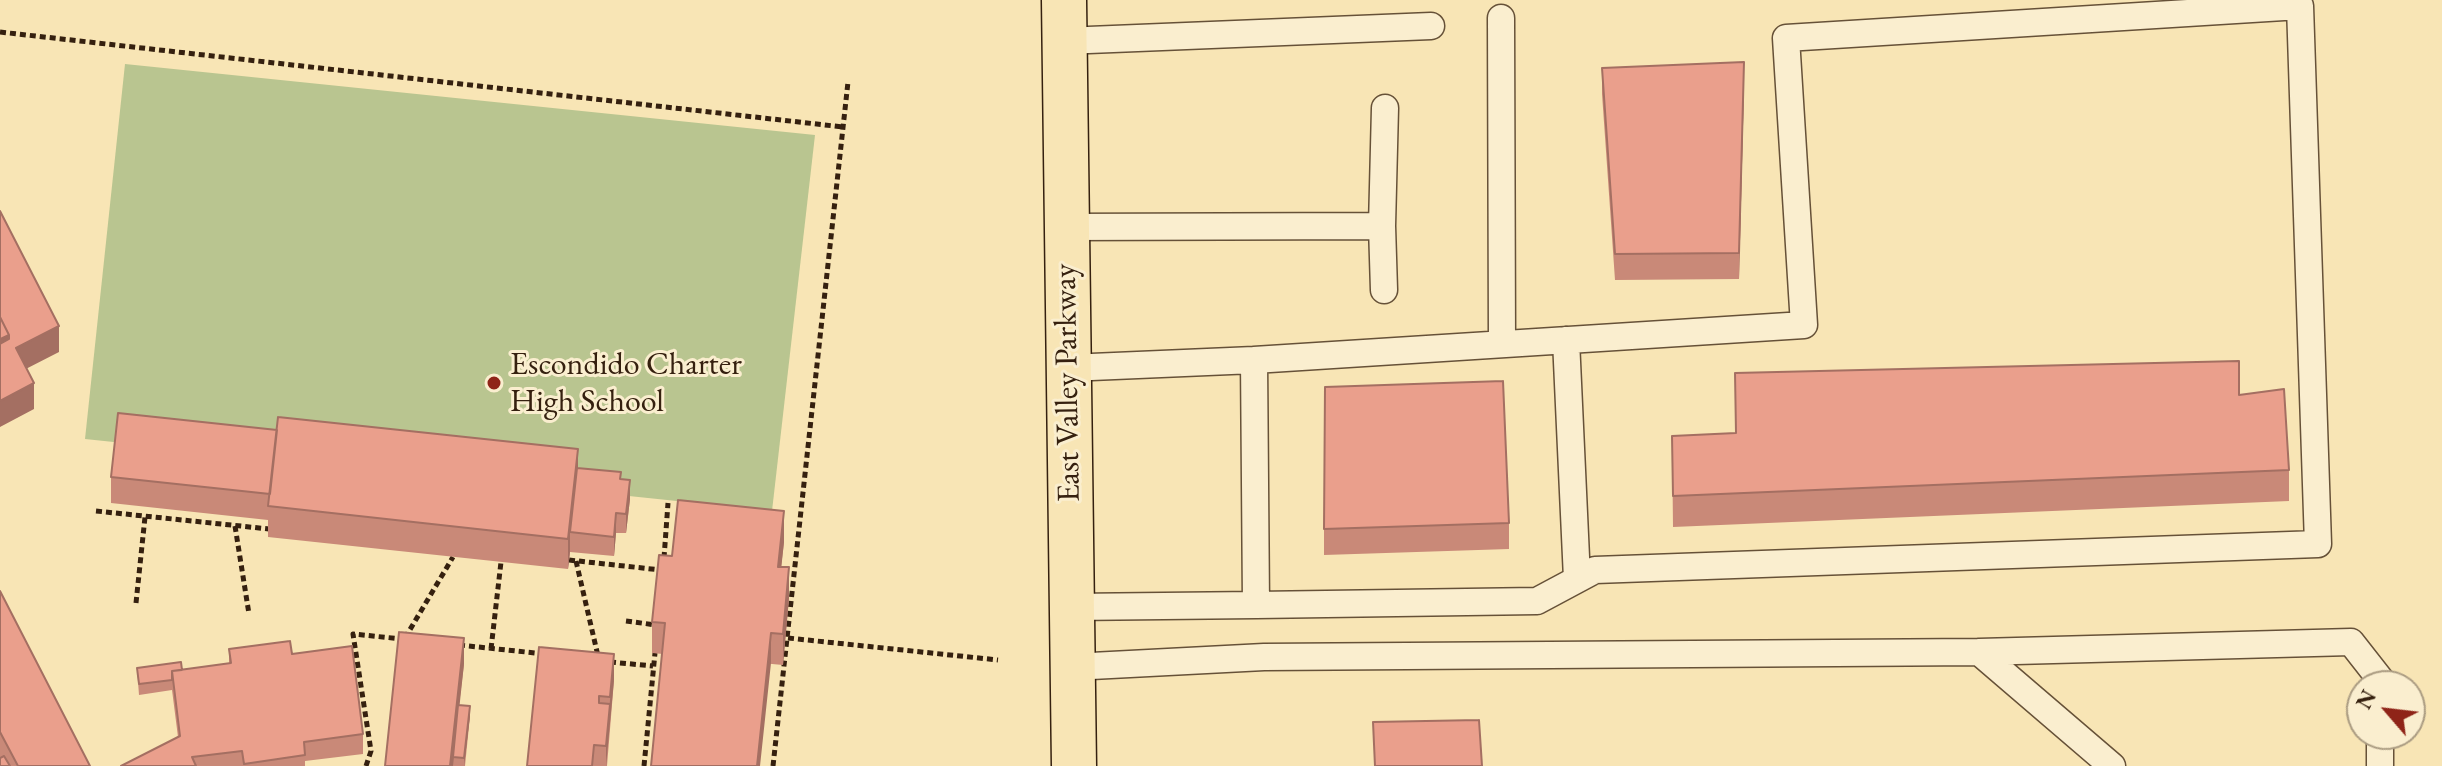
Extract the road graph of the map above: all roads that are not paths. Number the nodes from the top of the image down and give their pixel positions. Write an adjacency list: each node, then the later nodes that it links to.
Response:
1 (1501, 18): 9 (lane)
2 (1064, 20): 3 (lane); 6 (main road, East Valley Parkway)
3 (1431, 26)
4 (1385, 108): 5 (lane)
5 (1382, 226): 6 (lane); 7 (lane)
6 (1066, 227): 11 (main road, East Valley Parkway)
7 (1384, 290)
8 (1566, 340): 9 (lane); 12 (lane); 12 (lane)
9 (1502, 344): 10 (lane)
10 (1254, 360): 11 (lane); 13 (lane)
11 (1068, 368): 14 (main road, East Valley Parkway)
12 (1577, 579): 13 (lane)
13 (1256, 605): 14 (lane)
14 (1071, 607): 16 (main road, East Valley Parkway)
15 (1979, 652): 16 (lane); 17 (lane); 19 (lane)
16 (1072, 667): 18 (main road, East Valley Parkway)
17 (2373, 670)
18 (1074, 766)
19 (2112, 766)

